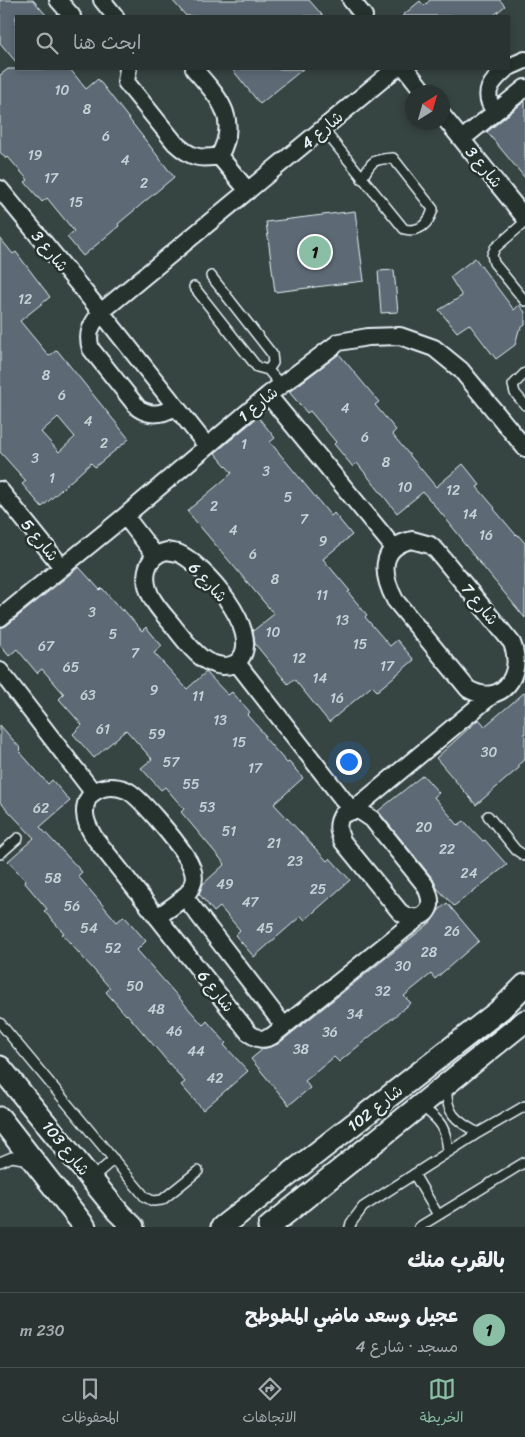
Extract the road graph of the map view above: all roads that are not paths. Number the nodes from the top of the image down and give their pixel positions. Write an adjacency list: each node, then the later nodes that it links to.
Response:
1 (58, 0): 4 (street)
2 (102, 0): 5 (street)
3 (351, 0): 6 (street)
4 (71, 15)
5 (114, 15)
6 (363, 15)
7 (525, 60): 8 (street)
8 (510, 67)
9 (195, 70): 20 (street)
10 (394, 70): 18 (street, شارع 4)
11 (407, 70): 14 (street)
12 (506, 70): 16 (street)
13 (127, 75): 20 (street)
14 (419, 85)
15 (525, 88): 16 (street, شارع 3)
16 (495, 112): 19 (street, شارع 3)
17 (450, 125): 19 (street, شارع 3)
18 (323, 129): 21 (lane); 23 (street, شارع 4)
19 (462, 139): 24 (street, شارع 3)
20 (219, 156): 23 (street)
21 (362, 179): 21 (lane)
22 (0, 189): 29 (street, شارع 3)
23 (248, 191): 29 (street, شارع 4)
24 (525, 218)
25 (525, 222): 28 (lane)
26 (211, 276): 30 (lane)
27 (194, 287): 30 (lane)
28 (525, 301)
29 (101, 312): 34 (street, شارع 3); 34 (street)
30 (268, 370): 32 (lane)
31 (525, 373): 35 (lane)
32 (281, 385): 33 (street, شارع 1); 36 (street, شارع 1)
33 (268, 395): 37 (street, شارع 1); 40 (street)
34 (175, 406): 37 (street, شارع 3)
35 (525, 406)
36 (522, 439)
37 (207, 446): 39 (street, شارع 1)
38 (0, 490): 42 (street, شارع 5)
39 (125, 516): 41 (street); 42 (street, شارع 1)
40 (394, 548): 46 (street); 46 (street, شارع 7)
41 (155, 555): 44 (street); 44 (street, شارع 6)
42 (62, 567): 43 (street, شارع 1)
43 (0, 618)
44 (237, 663): 48 (street)
45 (0, 671): 47 (street)
46 (492, 695): 48 (street, شارع 7)
47 (93, 792): 53 (street); 55 (street, شارع 6)
48 (352, 811): 54 (street); 54 (street)
49 (488, 816): 52 (lane)
50 (18, 838): 51 (lane)
51 (0, 854)
52 (525, 856)
53 (184, 896): 55 (street); 59 (street, شارع 6)
54 (421, 916): 59 (street, شارع 6)
55 (157, 917): 59 (street, شارع 6)
56 (525, 985): 67 (street, شارع 102)
57 (525, 1021): 61 (street, شارع 102)
58 (0, 1023): 68 (lane)
59 (284, 1026)
60 (0, 1067): 75 (street, شارع 103)
61 (447, 1085): 62 (street, شارع 102); 65 (lane)
62 (421, 1106): 66 (lane); 74 (street, شارع 102)
63 (525, 1106): 65 (lane)
64 (0, 1118): 69 (street, شارع 103)
65 (478, 1133): 66 (lane)
66 (448, 1152): 73 (lane)
67 (317, 1154): 74 (street); 80 (street, شارع 102)
68 (114, 1159): 72 (lane); 75 (lane)
69 (34, 1161): 70 (lane); 78 (street, شارع 103)
70 (0, 1162)
71 (525, 1162): 76 (lane)
72 (198, 1171)
73 (414, 1174): 76 (lane); 82 (lane)
74 (331, 1177): 81 (street, شارع 102)
75 (91, 1179): 77 (street, شارع 103)
76 (438, 1215): 83 (lane)
77 (118, 1219): 79 (street, شارع 103)
78 (85, 1227)
79 (133, 1227)
80 (222, 1227)
81 (270, 1227)
82 (350, 1227)
83 (419, 1227)

